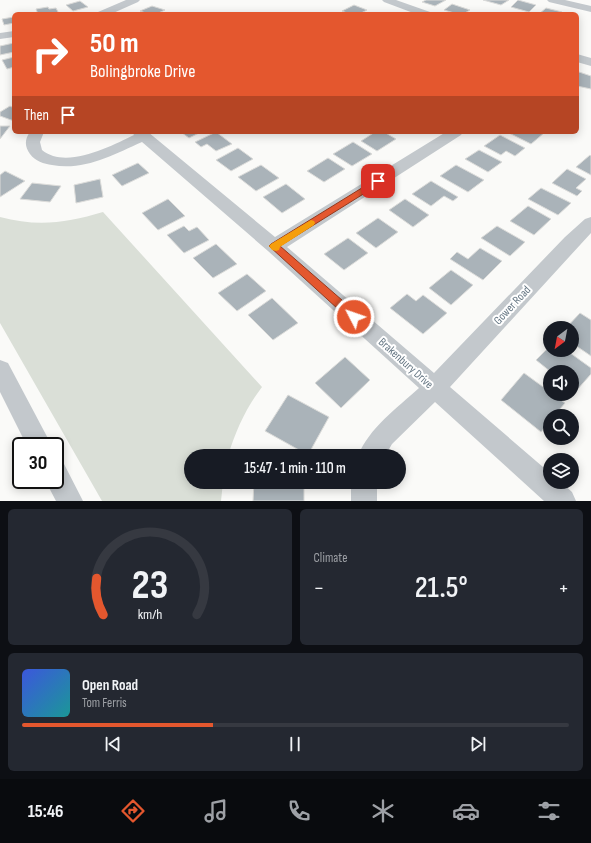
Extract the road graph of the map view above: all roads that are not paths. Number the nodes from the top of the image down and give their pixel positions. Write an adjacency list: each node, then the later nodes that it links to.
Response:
1 (136, 0): 6 (street)
2 (386, 0): 4 (street)
3 (552, 0): 5 (street)
4 (405, 7): 7 (street); 8 (street)
5 (587, 8)
6 (107, 12)
7 (395, 12)
8 (420, 12)
9 (12, 34): 10 (street)
10 (0, 36)
11 (579, 59): 12 (street)
12 (591, 62)
13 (35, 134): 14 (street)
14 (141, 134): 17 (street, Brakenbury Drive)
15 (453, 134): 17 (street)
16 (591, 223): 19 (street, Gower Road)
17 (274, 246): 19 (street, Brakenbury Drive)
18 (0, 370): 20 (street)
19 (434, 388): 21 (street, Gower Road); 26 (street, Brakenbury Drive)
20 (35, 437)
21 (375, 449)
22 (64, 489): 24 (street)
23 (364, 489): 25 (street)
24 (70, 501)
25 (364, 501)
26 (563, 501)

